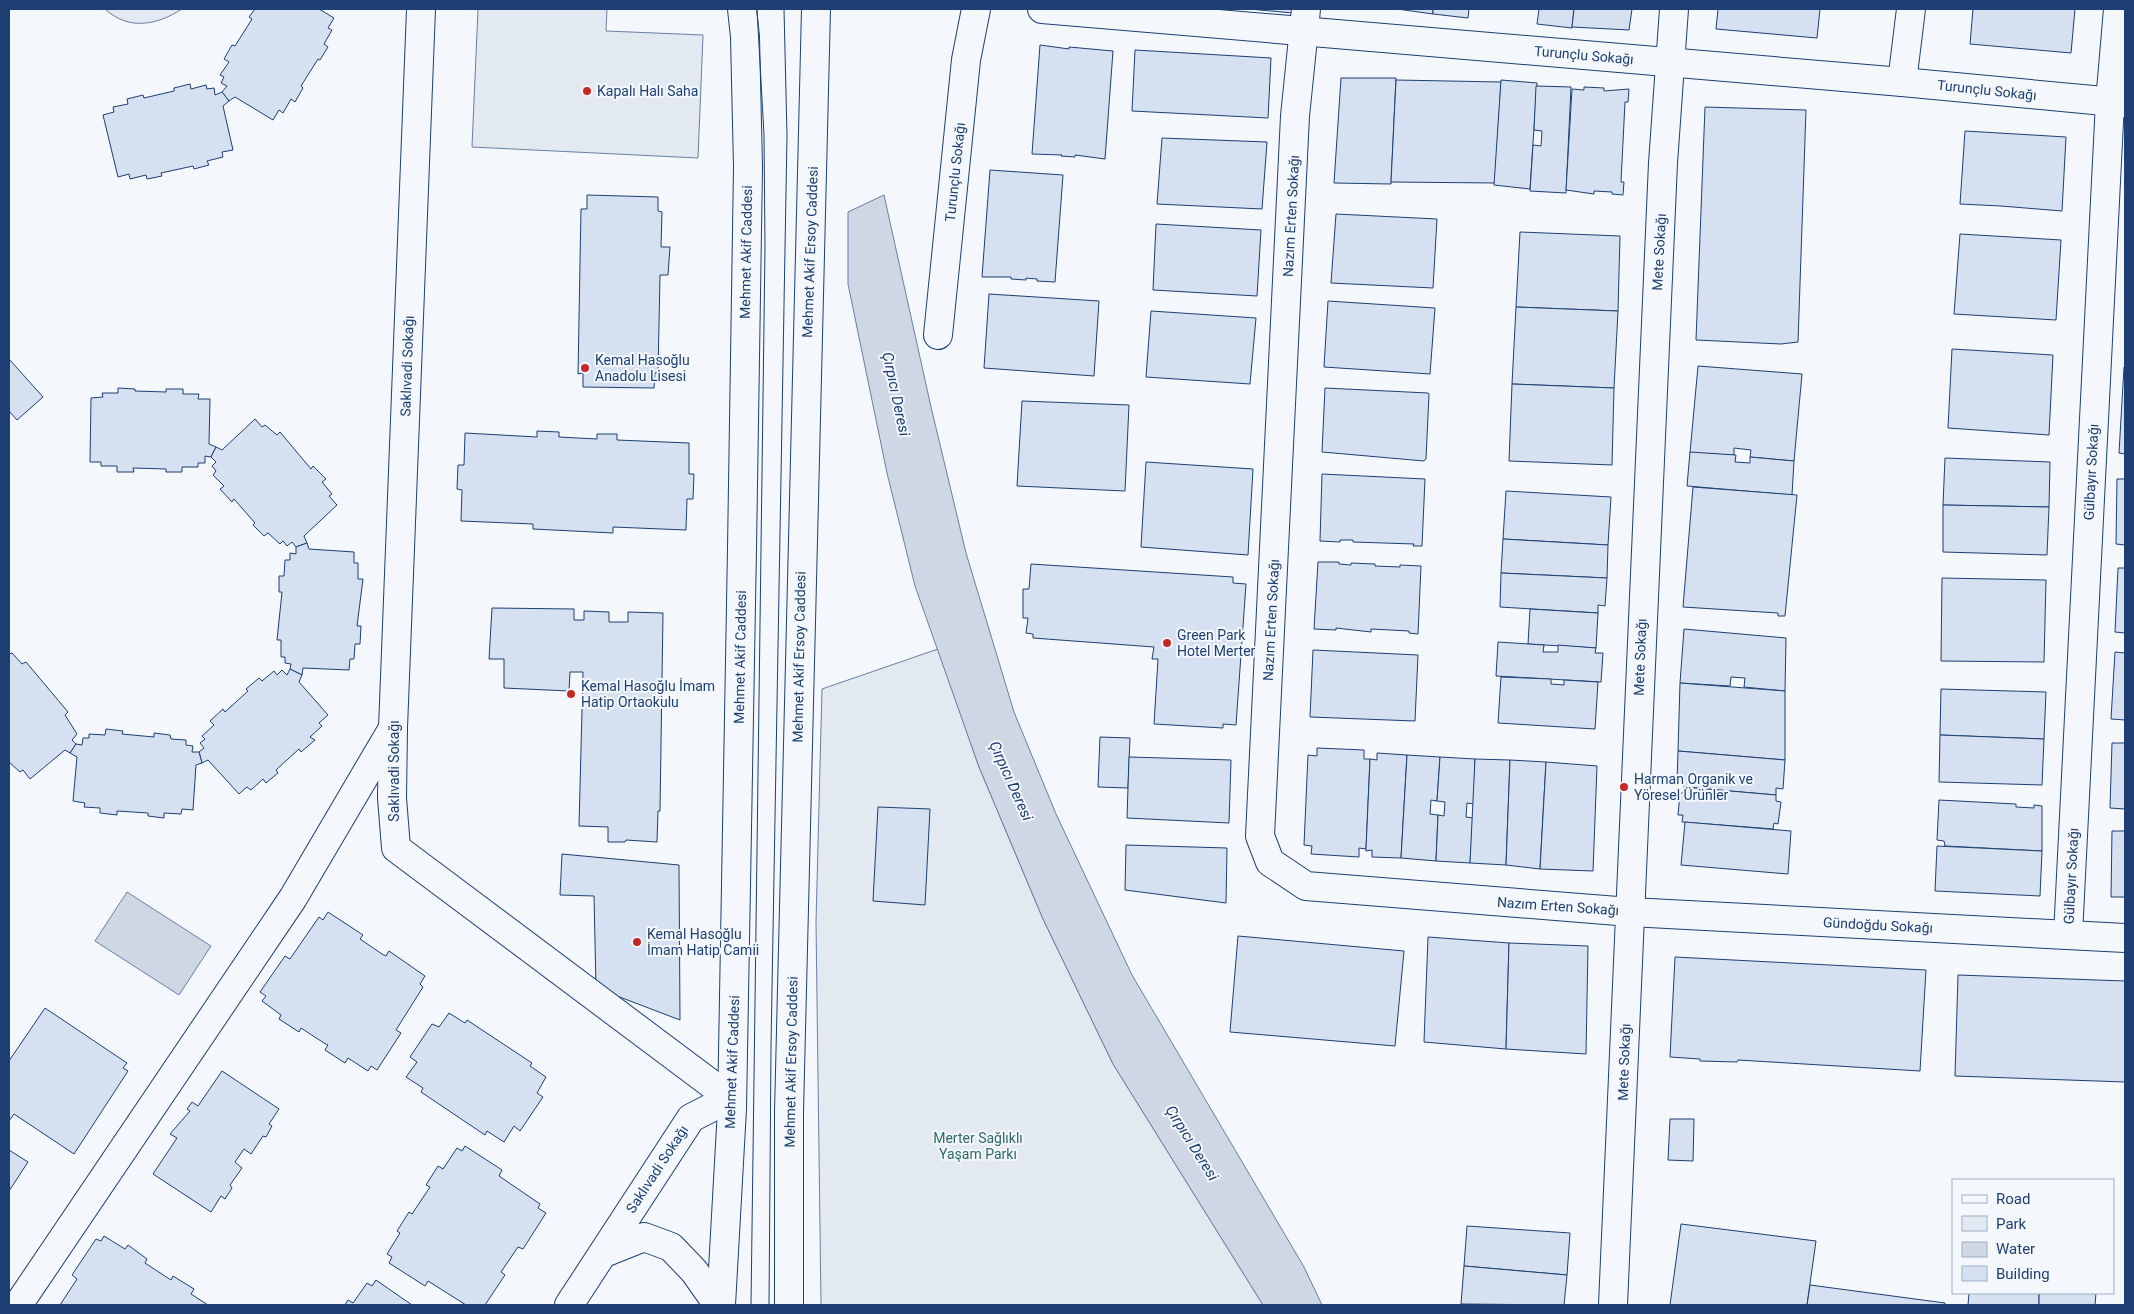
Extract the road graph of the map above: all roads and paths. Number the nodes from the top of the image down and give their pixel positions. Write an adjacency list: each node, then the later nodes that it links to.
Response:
1 (421, 9): 14 (street, Saklıvadi Sokağı)
2 (742, 9): 21 (street, Mehmet Akif Caddesi)
3 (816, 9): 22 (street, Mehmet Akif Ersoy Caddesi)
4 (976, 9): 13 (street, Turunçlu Sokağı)
5 (1042, 9): 9 (street, Turunçlu Sokağı)
6 (1674, 9): 10 (street, Mete Sokağı)
7 (1911, 9): 11 (street)
8 (2118, 9): 12 (street, Gülbayır Sokağı)
9 (1305, 20): 10 (street, Turunçlu Sokağı); 15 (street, Nazım Erten Sokağı)
10 (1670, 62): 11 (street, Turunçlu Sokağı); 15 (street, Mete Sokağı)
11 (1902, 82): 12 (street, Turunçlu Sokağı)
12 (2118, 102): 16 (street, Gülbayır Sokağı)
13 (938, 335)
14 (393, 728): 18 (street, Saklıvadi Sokağı); 19 (street)
15 (1630, 912): 16 (street, Gündoğdu Sokağı); 23 (street, Mete Sokağı)
16 (2068, 935): 17 (street, Gündoğdu Sokağı)
17 (2125, 938)
18 (604, 1253): 20 (street, Saklıvadi Sokağı); 21 (street)
19 (18, 1305)
20 (569, 1305)
21 (720, 1305)
22 (790, 1305)
23 (1612, 1305)

